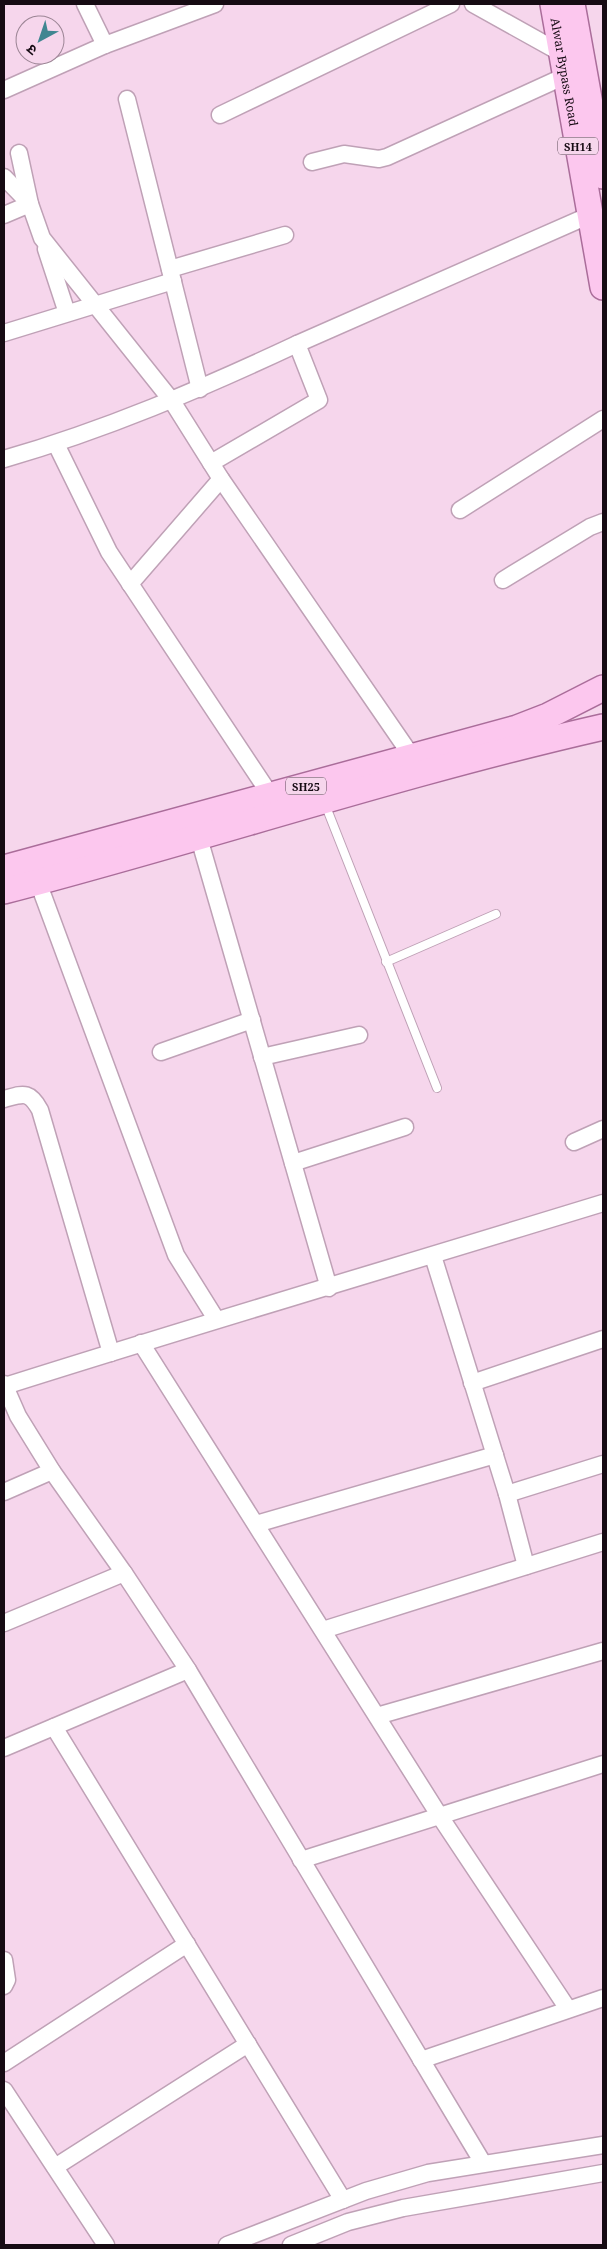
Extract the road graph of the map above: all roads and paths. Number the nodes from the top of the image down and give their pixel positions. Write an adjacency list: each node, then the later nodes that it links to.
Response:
1 (85, 4): 7 (street)
2 (215, 4): 7 (street)
3 (452, 4): 11 (street)
4 (473, 4): 8 (street)
5 (553, 4): 8 (main road, Alwar Bypass Road / SH14)
6 (572, 4): 14 (main road, Alwar Bypass Road / SH14)
7 (105, 45): 9 (street)
8 (563, 65): 13 (street); 18 (main road, Alwar Bypass Road / SH14)
9 (4, 90)
10 (127, 99): 21 (street)
11 (220, 115)
12 (19, 153): 16 (street)
13 (312, 162)
14 (603, 176)
15 (4, 177): 16 (street)
16 (30, 204): 17 (street); 20 (street)
17 (4, 215)
18 (590, 215): 22 (main road, Alwar Bypass Road / SH14); 26 (street)
19 (285, 235): 21 (street)
20 (42, 238): 23 (street); 24 (street)
21 (172, 275): 23 (street); 27 (street)
22 (603, 287)
23 (95, 304): 24 (street); 28 (street)
24 (67, 313): 25 (street)
25 (4, 333)
26 (297, 344): 27 (street); 32 (street)
27 (200, 390): 28 (street)
28 (172, 401): 30 (street); 32 (street)
29 (603, 420): 34 (street)
30 (56, 444): 31 (street); 37 (street)
31 (4, 459)
32 (211, 463): 33 (street)
33 (221, 479): 37 (street); 40 (street)
34 (460, 510)
35 (603, 522): 36 (street)
36 (503, 580)
37 (130, 584): 41 (street)
38 (603, 688): 40 (main road, SH25)
39 (603, 727): 42 (main road, SH25)
40 (413, 758): 41 (main road, SH25)
41 (270, 796): 44 (main road, SH25)
42 (324, 802): 43 (main road, SH25); 48 (lane)
43 (199, 838): 45 (main road, SH25); 49 (street)
44 (4, 868)
45 (38, 882): 46 (main road, SH25); 62 (street)
46 (4, 891)
47 (496, 914): 48 (lane)
48 (386, 962): 53 (lane)
49 (252, 1020): 51 (street); 52 (street)
50 (359, 1035): 52 (street)
51 (161, 1052)
52 (262, 1057): 58 (street)
53 (437, 1088)
54 (4, 1099): 65 (street)
55 (405, 1127): 58 (street)
56 (603, 1129): 57 (street)
57 (574, 1142)
58 (293, 1163): 61 (street)
59 (603, 1203): 60 (street)
60 (433, 1256): 61 (street); 66 (street)
61 (329, 1288): 62 (street)
62 (216, 1320): 64 (street)
63 (603, 1339): 66 (street)
64 (141, 1343): 65 (street); 73 (street)
65 (110, 1353): 67 (street)
66 (472, 1383): 68 (street)
67 (4, 1385): 70 (street)
68 (496, 1455): 72 (street); 73 (street)
69 (603, 1464): 72 (street)
70 (52, 1471): 71 (street); 76 (street)
71 (4, 1492)
72 (507, 1494): 75 (street)
73 (256, 1524): 78 (street)
74 (603, 1542): 75 (street)
75 (526, 1566): 78 (street)
76 (124, 1573): 77 (street); 80 (street)
77 (4, 1623)
78 (323, 1630): 81 (street)
79 (603, 1651): 81 (street)
80 (188, 1670): 82 (street); 86 (street)
81 (377, 1716): 85 (street)
82 (54, 1727): 83 (street); 87 (street)
83 (4, 1748)
84 (603, 1764): 85 (street)
85 (440, 1815): 86 (street); 91 (street)
86 (301, 1860): 93 (street)
87 (187, 1944): 92 (street); 94 (street)
88 (4, 1960): 89 (street)
89 (4, 1986)
90 (603, 1998): 91 (street)
91 (568, 2009): 93 (street)
92 (248, 2044): 98 (street); 100 (street)
93 (421, 2060): 97 (street)
94 (4, 2063)
95 (4, 2090): 98 (street)
96 (603, 2145): 97 (street)
97 (483, 2163): 100 (street)
98 (55, 2167): 101 (street)
99 (603, 2173): 103 (street)
100 (343, 2200): 102 (street)
101 (106, 2245)
102 (228, 2245)
103 (291, 2245)

